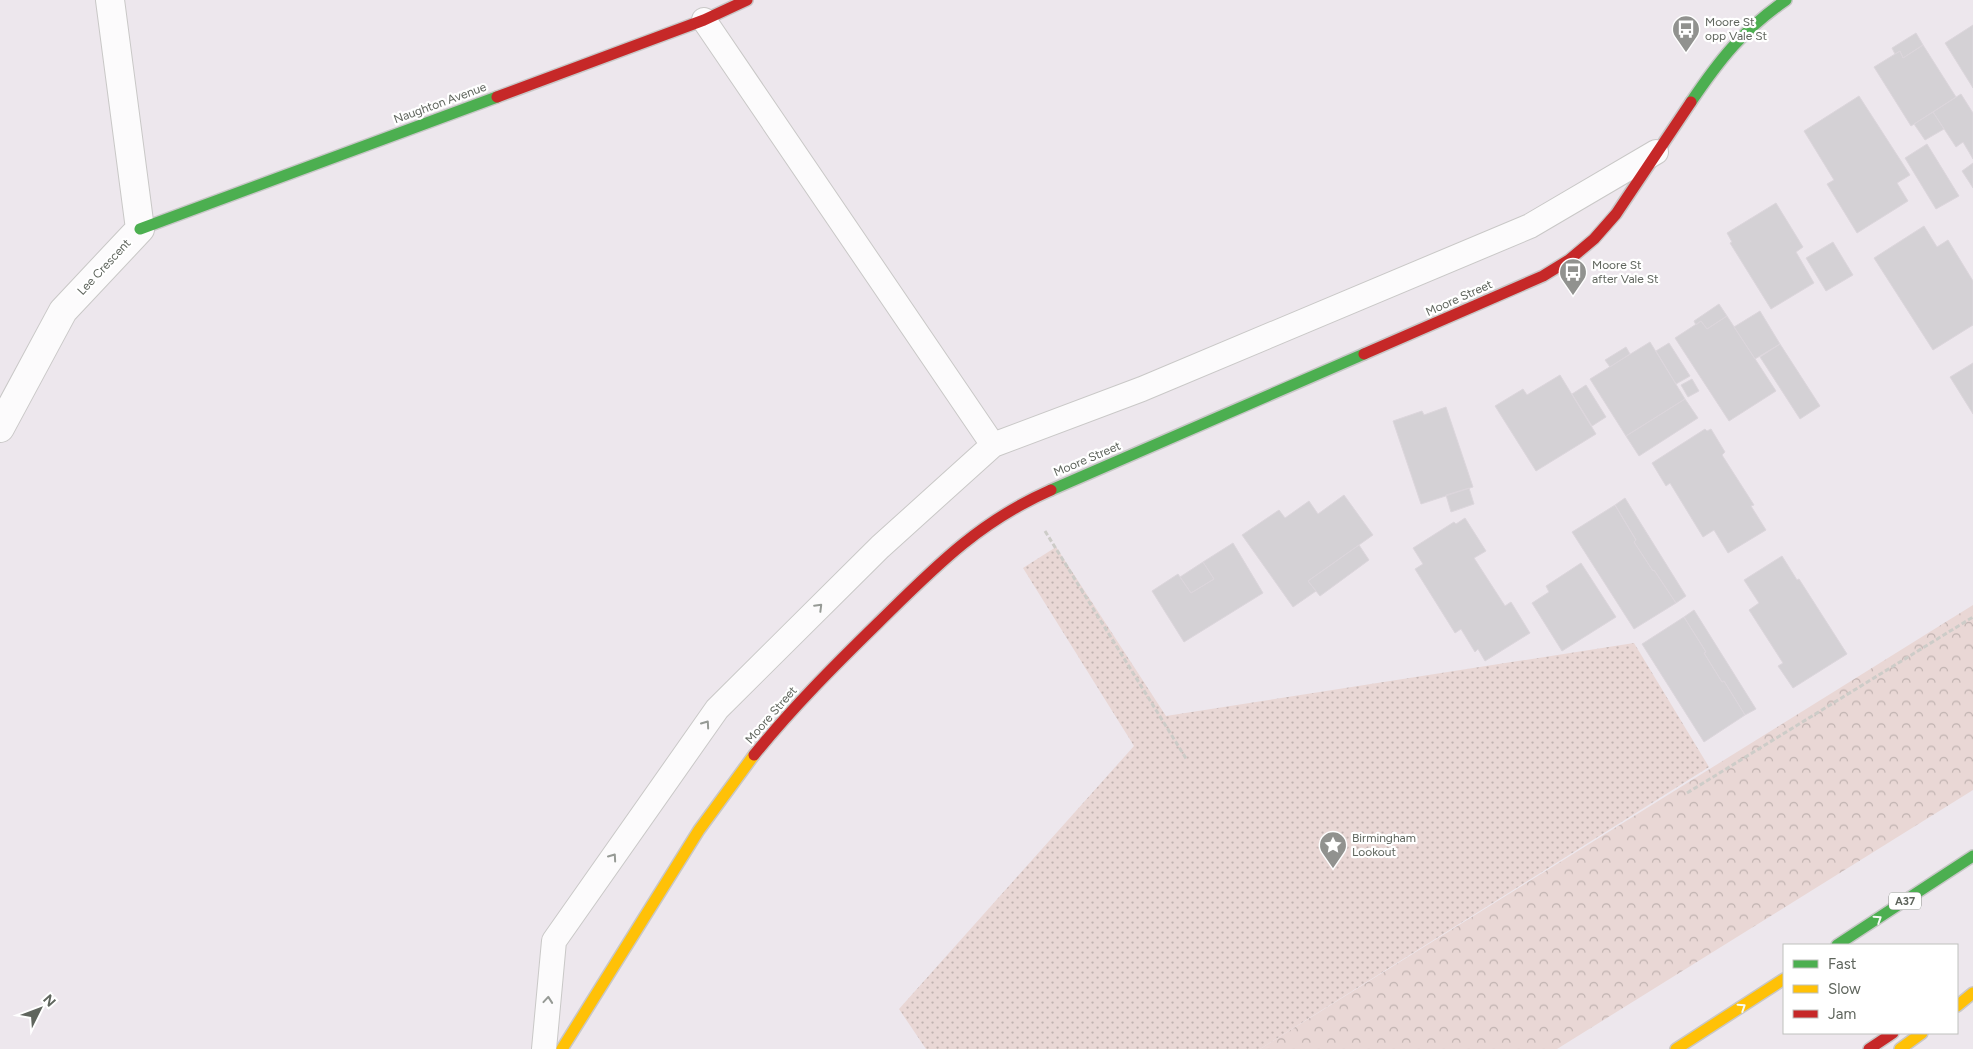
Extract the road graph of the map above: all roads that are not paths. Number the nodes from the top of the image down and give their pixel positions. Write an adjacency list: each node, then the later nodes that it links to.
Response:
1 (110, 0): 6 (street, Lee Crescent)
2 (747, 0): 4 (main road, Naughton Avenue)
3 (1786, 0): 5 (main road, Moore Street)
4 (704, 20): 6 (main road, Naughton Avenue); 8 (lane)
5 (1656, 152): 8 (lane); 20 (main road, Moore Street)
6 (140, 229): 7 (street, Lee Crescent)
7 (0, 428)
8 (993, 445): 19 (lane, one-way to 8)
9 (1973, 856): 10 (main road, A37, one-way to 9)
10 (1839, 944)
11 (1783, 980): 16 (main road, one-way to 11)
12 (1973, 980): 13 (main road)
13 (1958, 990)
14 (1973, 993): 15 (main road)
15 (1958, 1005)
16 (1701, 1034): 21 (main road); 22 (main road)
17 (1891, 1034): 23 (main road)
18 (1921, 1034): 24 (main road)
19 (544, 1049)
20 (562, 1049)
21 (1667, 1049)
22 (1676, 1049)
23 (1868, 1049)
24 (1900, 1049)

